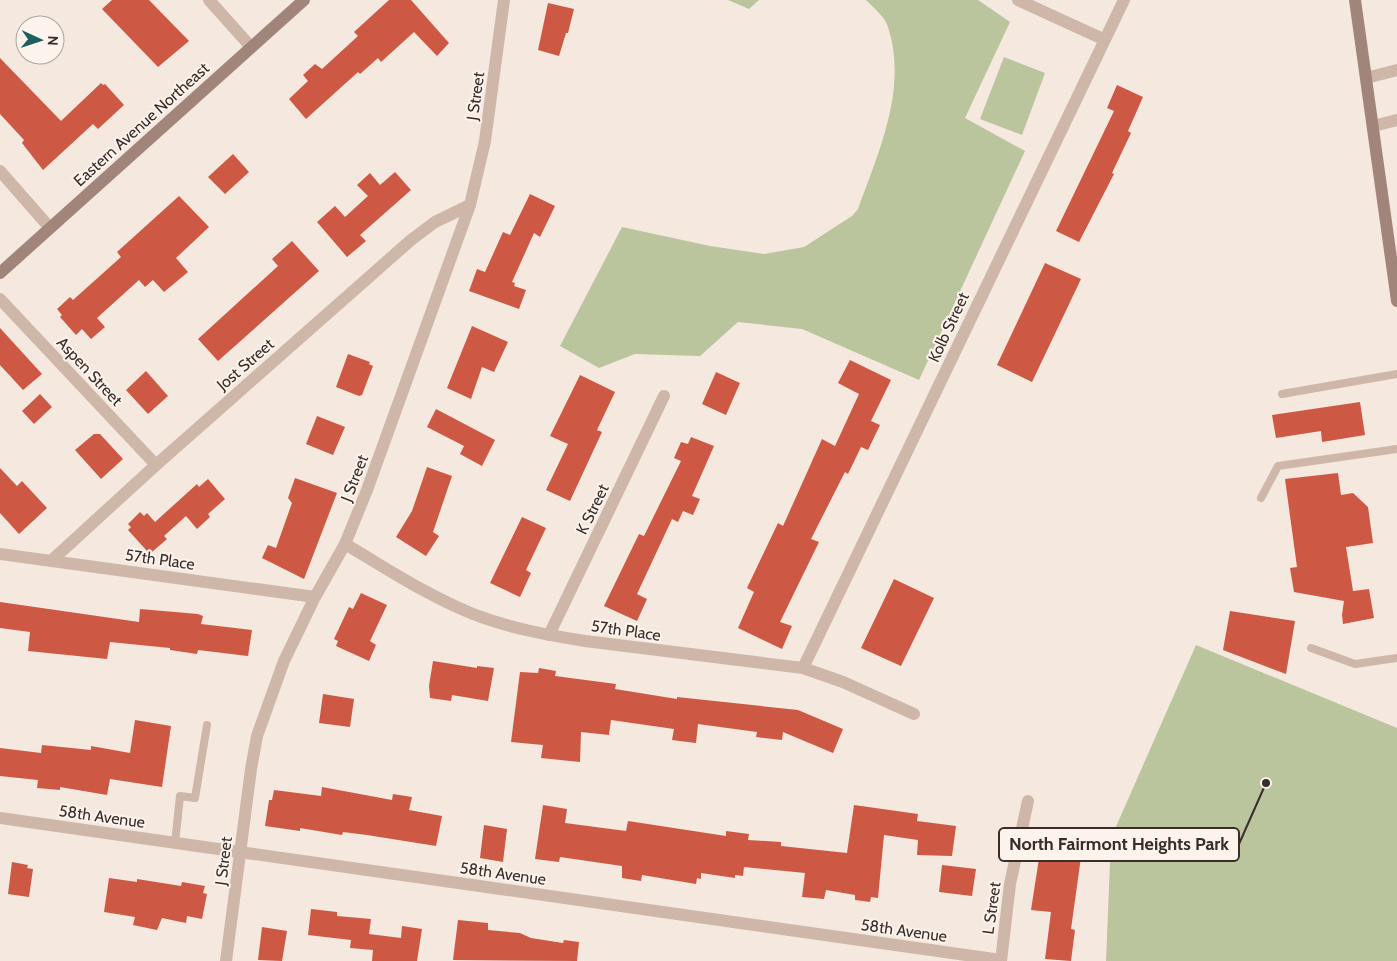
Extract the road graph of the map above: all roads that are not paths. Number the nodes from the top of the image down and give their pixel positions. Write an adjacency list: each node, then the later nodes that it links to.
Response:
1 (209, 0): 8 (street)
2 (304, 0): 8 (main road, Eastern Avenue Northeast)
3 (504, 0): 14 (street, J Street)
4 (1018, 0): 7 (street)
5 (1124, 0): 7 (street, Kolb Street)
6 (1355, 0): 10 (main road)
7 (1103, 39): 32 (street, Kolb Street)
8 (251, 47): 15 (main road, Eastern Avenue Northeast)
9 (1397, 70): 10 (street)
10 (1366, 78): 12 (main road)
11 (1397, 120): 12 (street)
12 (1373, 126): 18 (main road)
13 (0, 171): 15 (street)
14 (470, 205): 23 (street, Jost Street); 25 (street, J Street)
15 (50, 228): 16 (main road, Eastern Avenue Northeast)
16 (0, 273)
17 (0, 299): 23 (street, Aspen Street)
18 (1397, 301)
19 (1397, 374): 20 (lane)
20 (1282, 394)
21 (664, 396): 29 (street, K Street)
22 (1397, 449): 24 (lane)
23 (156, 464): 27 (street, Jost Street)
24 (1261, 498)
25 (345, 544): 28 (street, J Street); 29 (street, 57th Place)
26 (0, 554): 27 (street, 57th Place)
27 (51, 561): 28 (street, 57th Place)
28 (315, 597): 38 (street, J Street)
29 (549, 636): 32 (street, 57th Place)
30 (1311, 648): 31 (lane)
31 (1397, 658)
32 (803, 668): 33 (street, 57th Place)
33 (914, 714)
34 (207, 725): 37 (lane)
35 (1028, 801): 40 (street, L Street)
36 (0, 818): 37 (street, 58th Avenue)
37 (175, 843): 38 (street, 58th Avenue)
38 (241, 852): 39 (street, J Street); 40 (street, 58th Avenue)
39 (226, 961)
40 (1001, 961)

